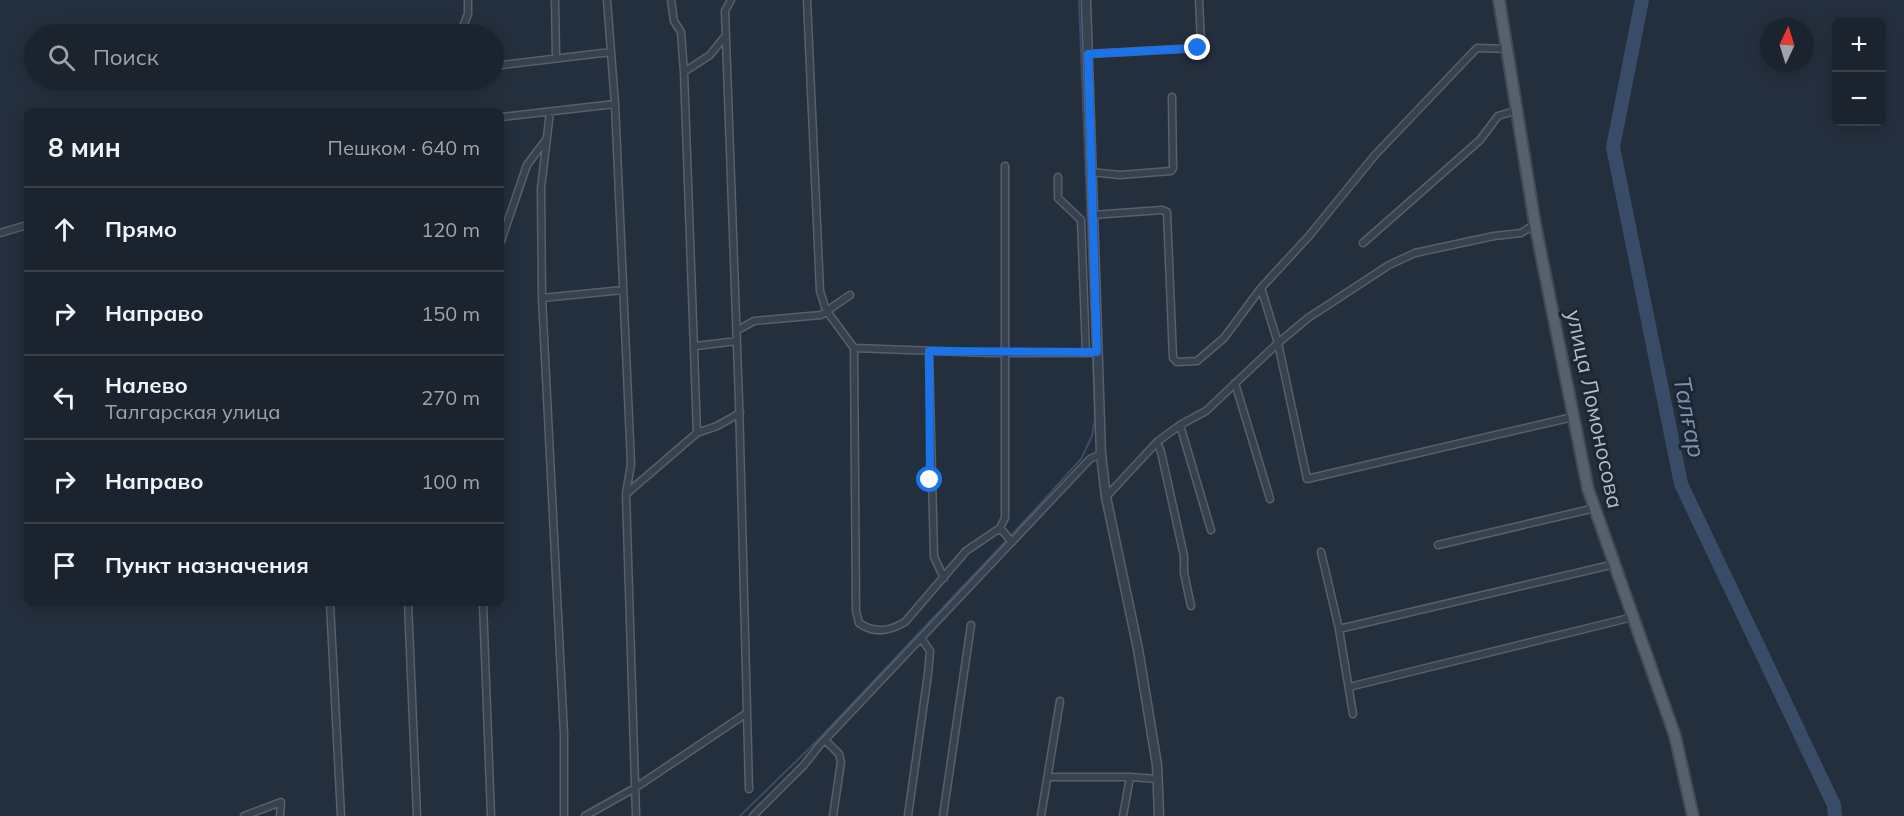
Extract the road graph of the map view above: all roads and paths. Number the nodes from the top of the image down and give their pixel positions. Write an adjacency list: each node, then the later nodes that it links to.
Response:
1 (468, 0): 10 (street)
2 (555, 0): 15 (street)
3 (607, 0): 13 (street)
4 (671, 0): 17 (street)
5 (731, 0): 11 (street)
6 (807, 0): 37 (street)
7 (1086, 0): 14 (street)
8 (1199, 0): 14 (street)
9 (1499, 0): 12 (main road, улица Ломоносова)
10 (464, 24)
11 (726, 35): 17 (street); 38 (street)
12 (1508, 49): 20 (main road, улица Ломоносова); 33 (street)
13 (611, 52): 15 (street); 19 (street)
14 (1088, 54): 25 (street)
15 (556, 58): 16 (street)
16 (504, 65)
17 (684, 72): 41 (street)
18 (1172, 96): 25 (street)
19 (615, 104): 21 (street); 34 (street)
20 (1518, 110): 28 (main road, улица Ломоносова); 32 (street)
21 (549, 112): 22 (street); 23 (street)
22 (504, 117)
23 (546, 140): 30 (street); 36 (street)
24 (1005, 166): 44 (street)
25 (1090, 172): 27 (street)
26 (1058, 177): 45 (street)
27 (1092, 215): 33 (street); 45 (street)
28 (1535, 224): 40 (street); 48 (main road, улица Ломоносова)
29 (24, 226): 31 (street)
30 (504, 232)
31 (0, 233)
32 (1363, 243)
33 (1261, 288): 40 (street)
34 (623, 290): 36 (street); 53 (street)
35 (850, 295): 37 (street)
36 (542, 298): 87 (street)
37 (826, 310): 38 (street); 42 (street)
38 (736, 331): 39 (street)
39 (737, 341): 41 (street); 47 (street)
40 (1278, 343): 46 (street); 48 (street)
41 (696, 346): 50 (street)
42 (854, 348): 43 (street); 63 (street)
43 (929, 351): 44 (street); 63 (street)
44 (1004, 353): 45 (street); 57 (street)
45 (1092, 353): 52 (street)
46 (1235, 383): 49 (street); 55 (street)
47 (740, 413): 50 (street); 74 (street)
48 (1573, 417): 56 (main road, улица Ломоносова)
49 (1180, 425): 51 (street); 58 (street)
50 (697, 433): 53 (street)
51 (1157, 442): 54 (street); 67 (street)
52 (1101, 454): 54 (street); 59 (street)
53 (626, 494): 80 (street)
54 (1106, 497): 79 (street)
55 (1270, 499)
56 (1594, 508): 60 (street); 62 (main road, улица Ломоносова)
57 (1000, 528): 59 (street); 63 (street)
58 (1211, 530)
59 (1010, 539): 71 (street)
60 (1438, 545)
61 (1321, 552): 70 (street)
62 (1614, 564): 68 (main road, улица Ломоносова); 70 (street)
63 (944, 578)
64 (330, 606): 84 (street)
65 (408, 606): 85 (street)
66 (483, 606): 86 (street)
67 (1191, 606)
68 (1633, 617): 72 (street); 97 (main road, улица Ломоносова)
69 (971, 625): 93 (street)
70 (1339, 629): 72 (street)
71 (921, 638): 76 (street); 92 (street)
72 (1349, 687): 75 (street)
73 (1060, 701): 77 (street)
74 (747, 713): 80 (street); 81 (street)
75 (1353, 714)
76 (825, 740): 90 (street); 91 (street)
77 (1048, 777): 78 (street); 94 (street)
78 (1130, 777): 79 (street); 95 (street)
79 (1158, 779): 96 (street)
80 (635, 788): 88 (street); 89 (street)
81 (749, 789)
82 (244, 816): 83 (street)
83 (280, 816)
84 (341, 816)
85 (417, 816)
86 (491, 816)
87 (564, 816)
88 (585, 816)
89 (636, 816)
90 (753, 816)
91 (833, 816)
92 (908, 816)
93 (943, 816)
94 (1041, 816)
95 (1123, 816)
96 (1159, 816)
97 (1693, 816)

